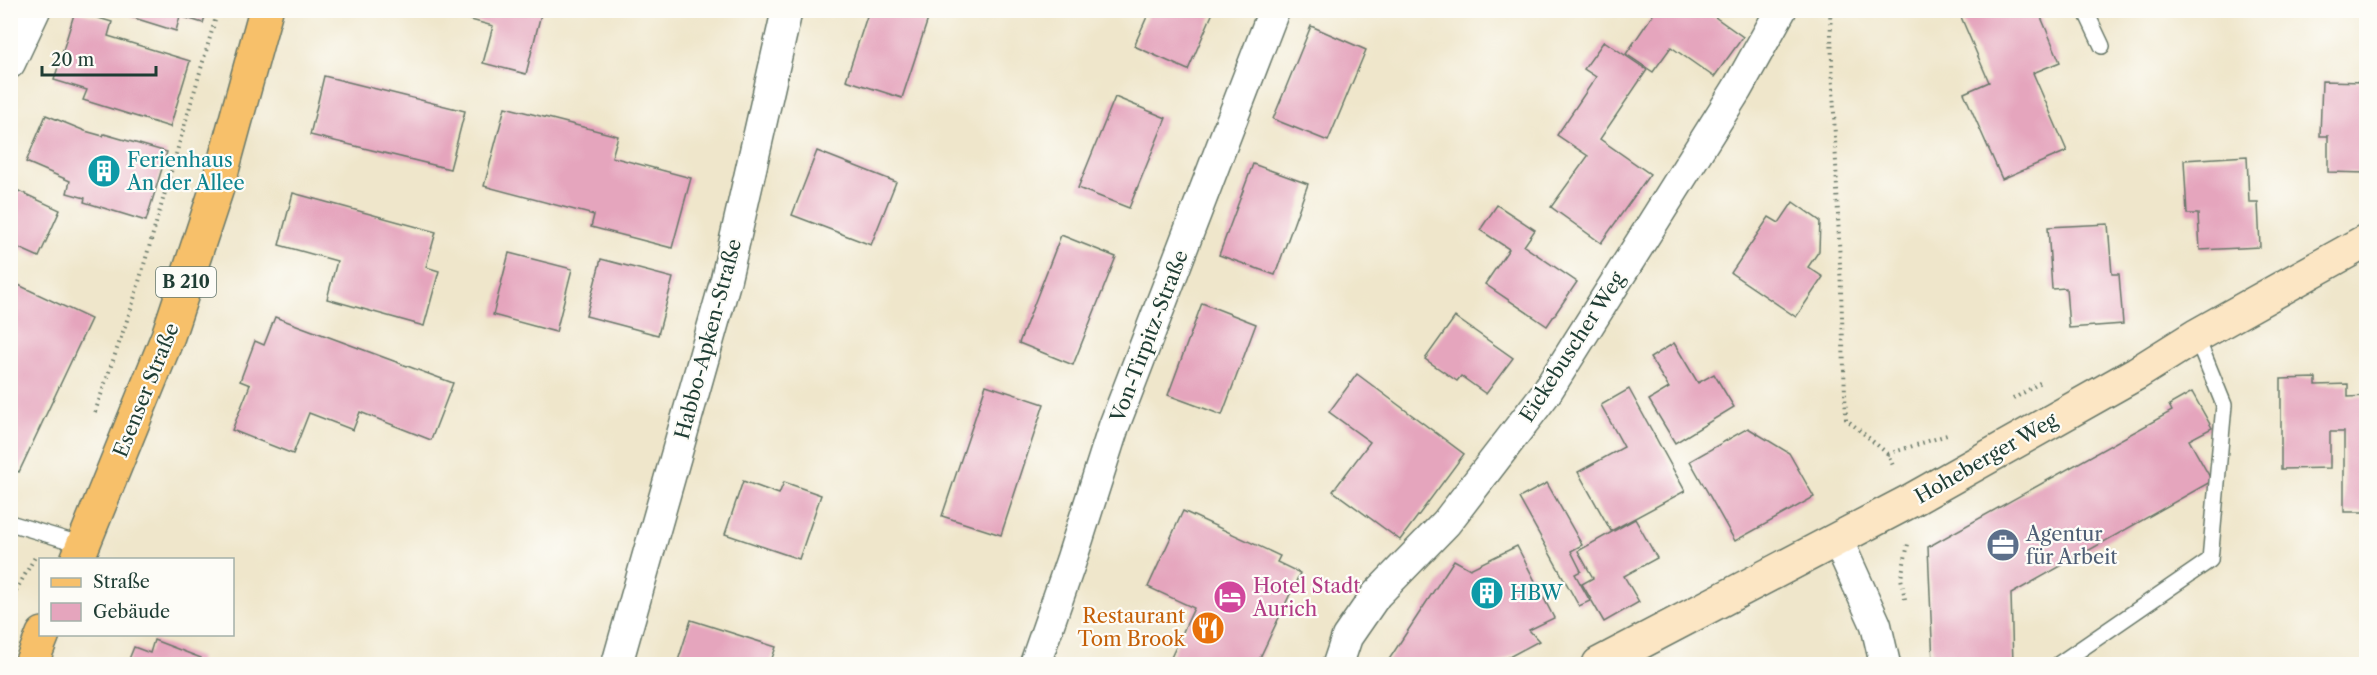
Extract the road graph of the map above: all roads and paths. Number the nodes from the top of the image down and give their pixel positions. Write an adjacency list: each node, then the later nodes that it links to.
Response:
1 (35, 10): 10 (street)
2 (218, 10): 13 (path)
3 (266, 10): 18 (main road, Esenser Straße / B 210)
4 (787, 10): 21 (street, Habbo-Apken-Straße)
5 (1274, 10): 22 (street, Von-Tirpitz-Straße)
6 (1781, 10): 23 (street, Eickebuscher Weg)
7 (1830, 10): 14 (path)
8 (2085, 10): 9 (lane)
9 (2102, 46)
10 (10, 63)
11 (2367, 241): 12 (street, Hoheberger Weg)
12 (2196, 336): 14 (street, Hoheberger Weg); 26 (lane)
13 (94, 416)
14 (1910, 501): 17 (street, Hoheberger Weg); 19 (path)
15 (10, 523): 16 (lane)
16 (48, 534): 18 (lane); 20 (path)
17 (1838, 541): 24 (street, Hoheberger Weg); 25 (street)
18 (80, 552)
19 (1905, 600)
20 (10, 601)
21 (617, 664)
22 (1035, 664)
23 (1338, 664)
24 (1599, 664)
25 (1885, 664)
26 (2059, 664)

